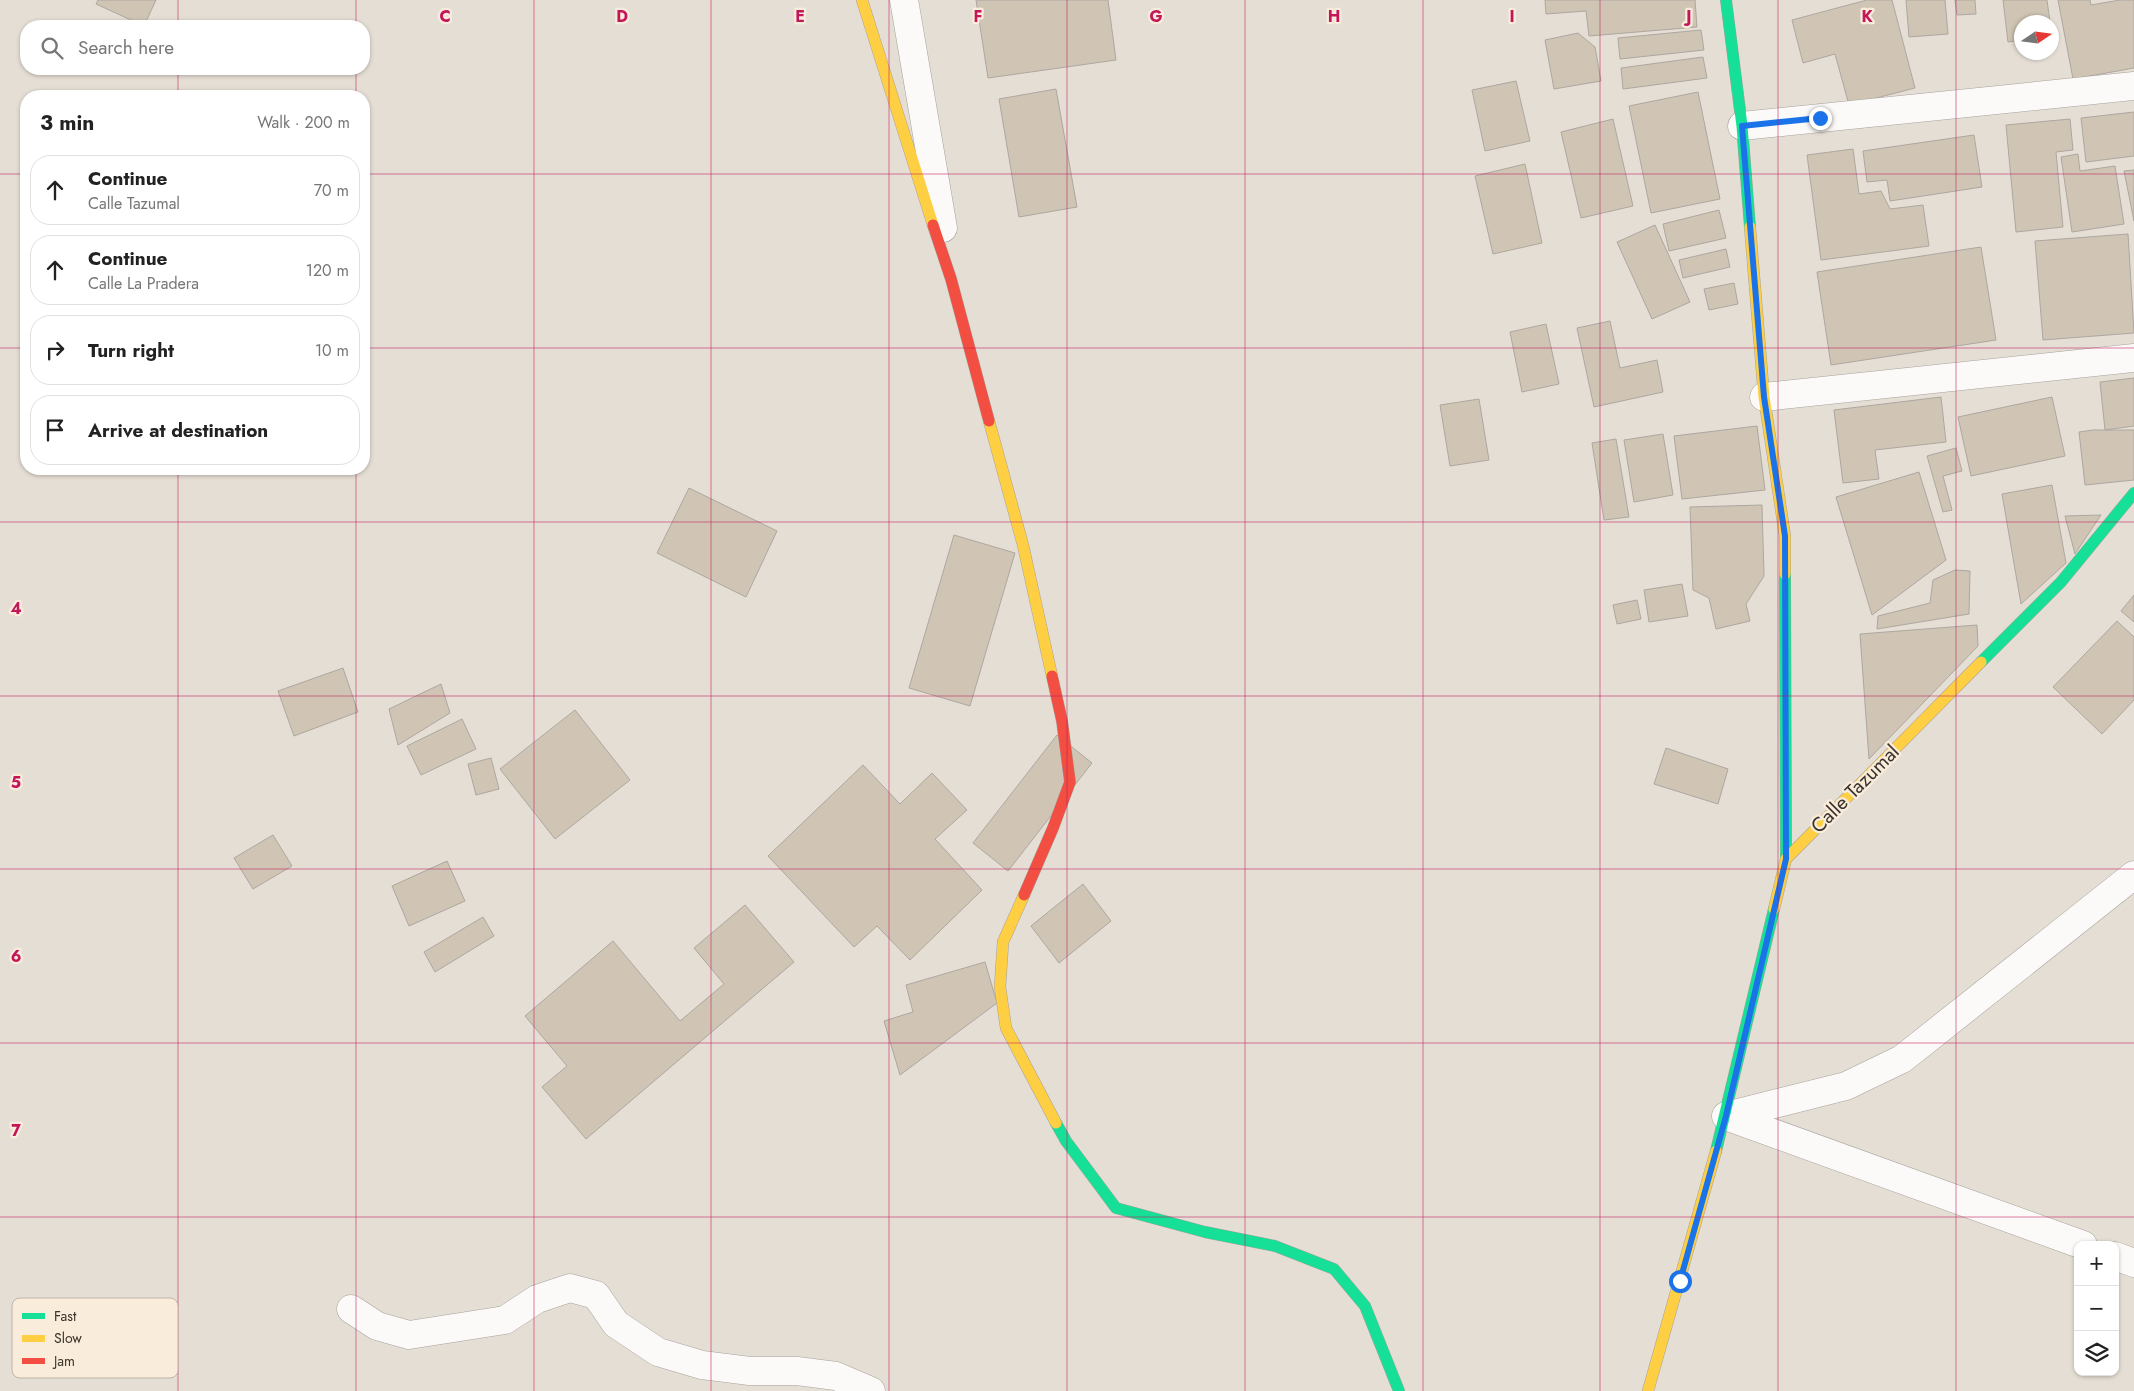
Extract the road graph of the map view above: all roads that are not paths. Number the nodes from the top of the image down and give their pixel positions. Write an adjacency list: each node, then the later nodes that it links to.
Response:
1 (862, 0): 6 (street)
2 (904, 0): 6 (street)
3 (1726, 0): 5 (street)
4 (2134, 86): 5 (street)
5 (1742, 126): 8 (street)
6 (951, 279): 18 (street)
7 (2134, 358): 8 (street)
8 (1764, 397): 10 (street)
9 (2134, 493): 10 (street, Calle Tazumal)
10 (1786, 859): 12 (street)
11 (2134, 875): 12 (street)
12 (1726, 1116): 13 (street); 19 (street)
13 (2074, 1241)
14 (2119, 1257): 15 (street)
15 (2134, 1263)
16 (351, 1309): 17 (street)
17 (871, 1391)
18 (1399, 1391)
19 (1648, 1391)

